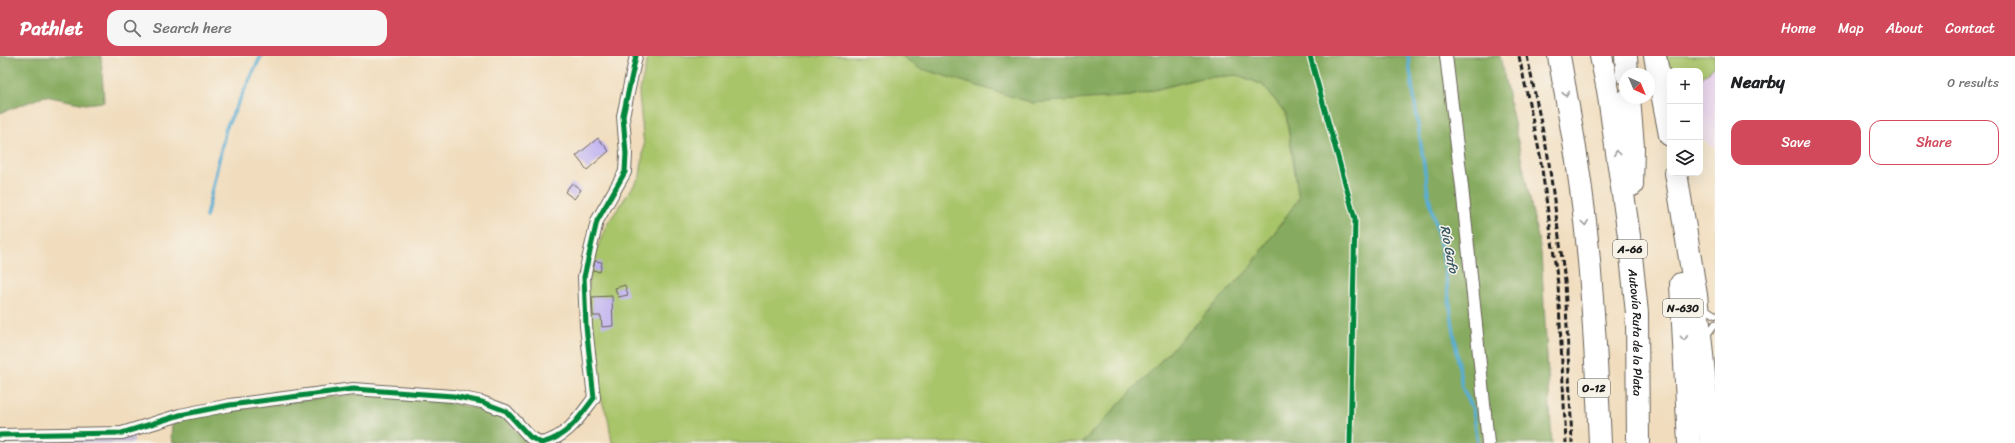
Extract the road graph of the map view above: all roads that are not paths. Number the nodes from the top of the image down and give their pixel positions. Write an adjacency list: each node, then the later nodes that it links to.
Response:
1 (636, 56): 20 (street)
2 (1446, 56): 21 (street)
3 (1559, 56): 17 (highway, one-way to 17)
4 (1601, 56): 12 (highway, Autovía Ruta de la Plata / A-66, one-way to 4)
5 (1626, 56): 7 (highway)
6 (1655, 56): 9 (highway)
7 (1627, 68)
8 (1629, 104): 12 (highway)
9 (1667, 119)
10 (1673, 176): 26 (highway, N-630, one-way to 26)
11 (1676, 176): 13 (highway, N-630)
12 (1629, 236): 14 (highway, Autovía Ruta de la Plata / A-66)
13 (1697, 302): 15 (lane); 18 (highway, N-630)
14 (1637, 313): 24 (highway, Autovía Ruta de la Plata / A-66); 25 (highway)
15 (1715, 315)
16 (1715, 324): 18 (lane)
17 (1595, 334): 22 (highway, O-12); 23 (highway)
18 (1701, 342): 27 (highway, N-630)
19 (0, 435): 20 (street)
20 (541, 443)
21 (1488, 443)
22 (1592, 443)
23 (1600, 443)
24 (1638, 443)
25 (1652, 443)
26 (1689, 443)
27 (1711, 443)

